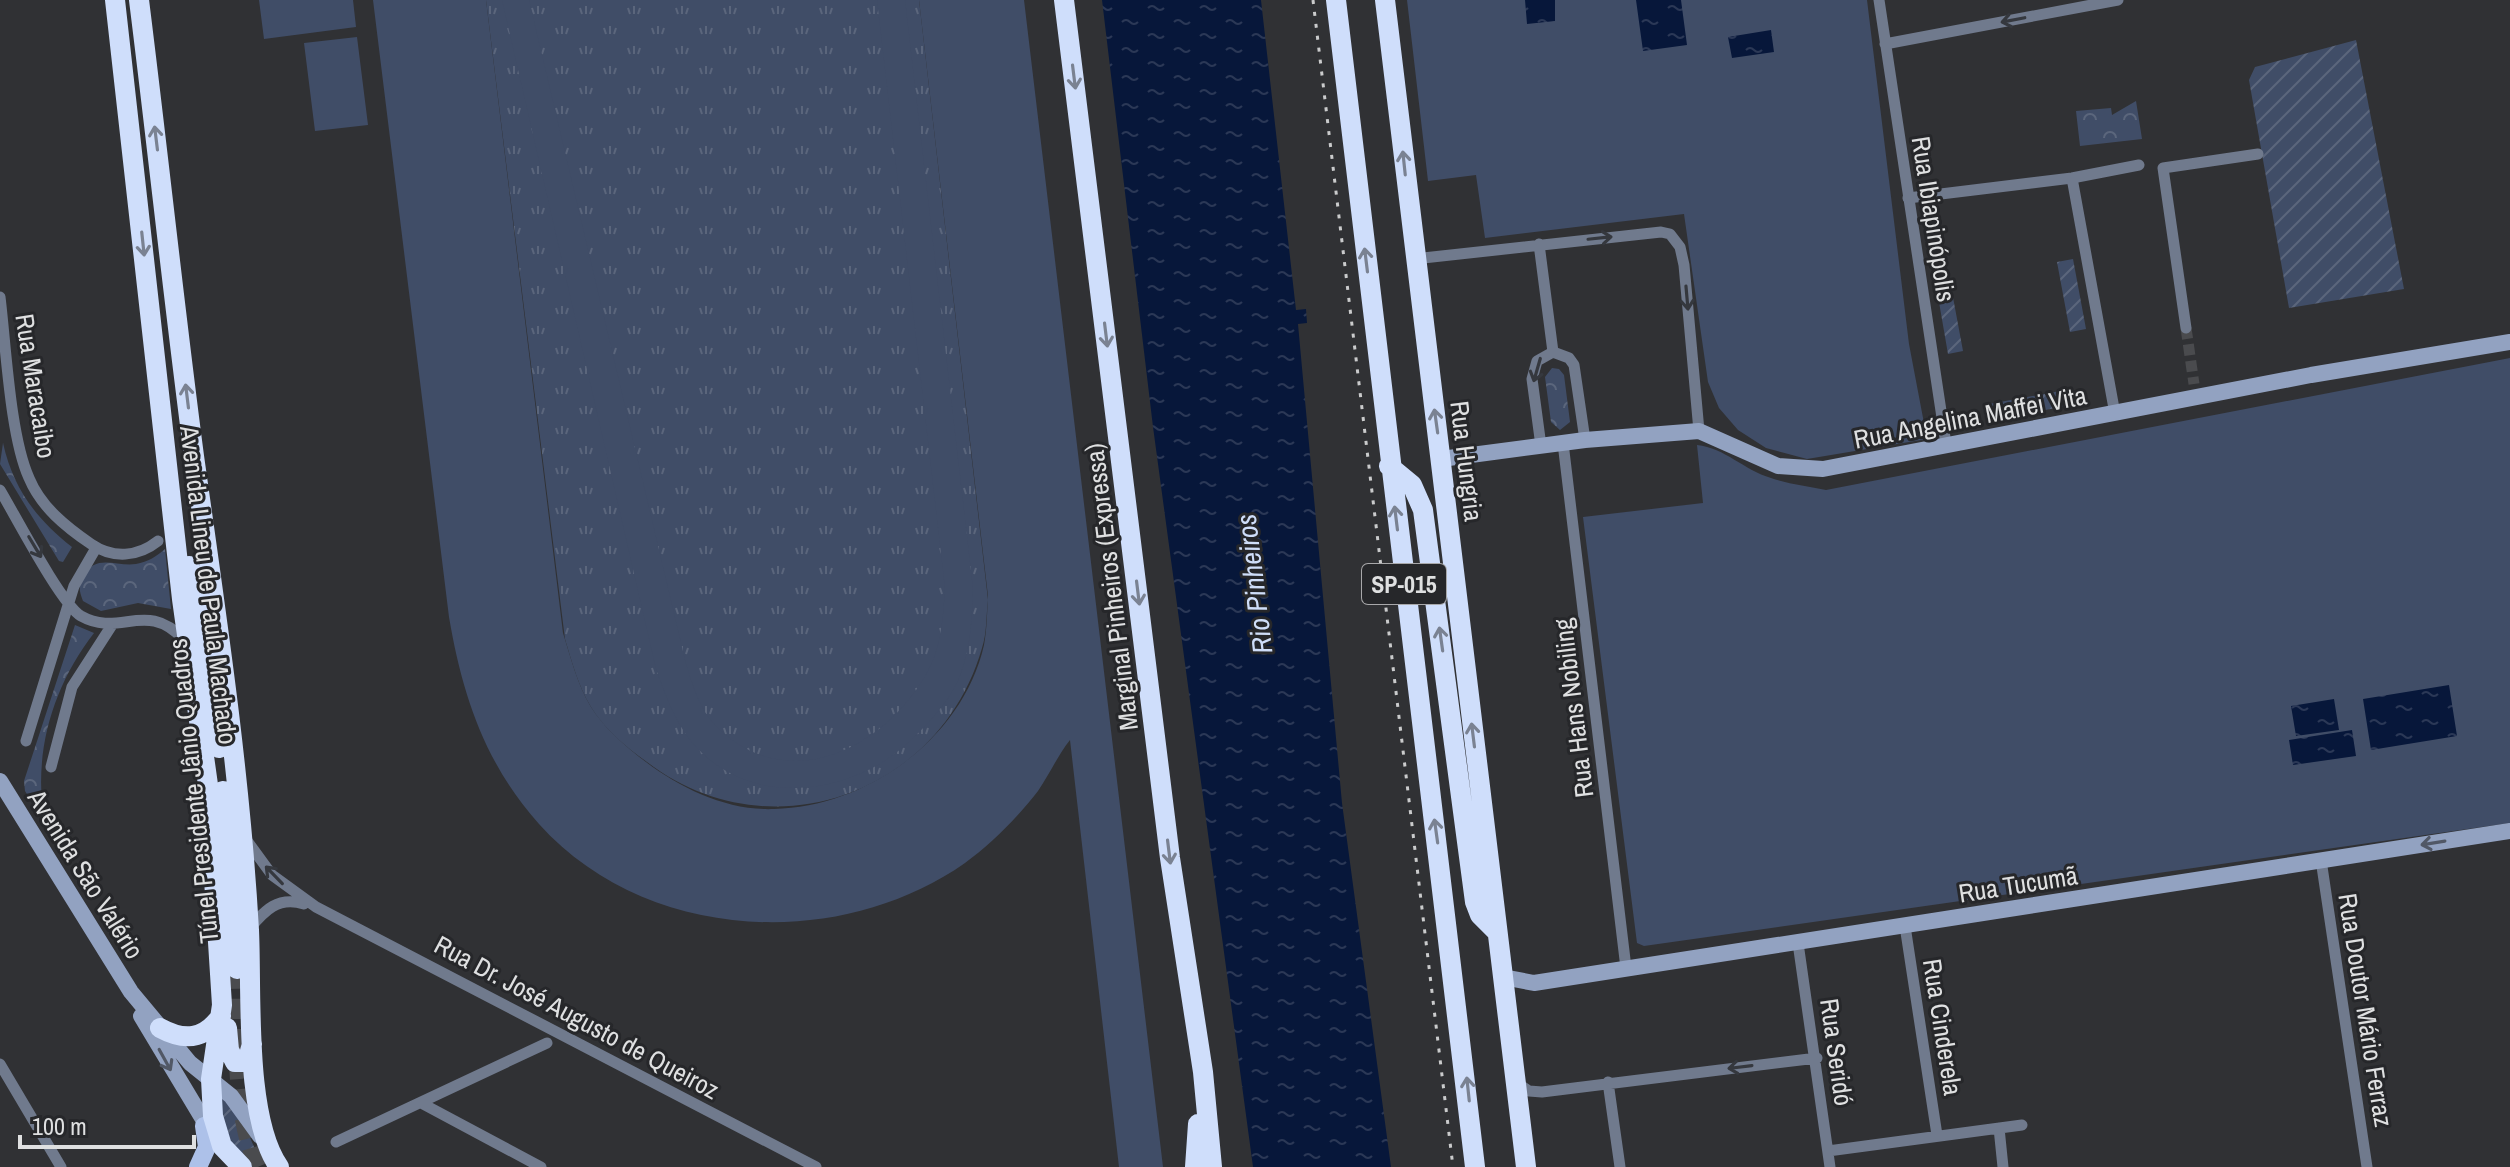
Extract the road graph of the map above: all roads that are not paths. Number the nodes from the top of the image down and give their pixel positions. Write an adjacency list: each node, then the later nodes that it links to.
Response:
1 (115, 0): 28 (highway, Avenida Lineu de Paula Machado, one-way to 28)
2 (139, 0): 29 (highway, Avenida Lineu de Paula Machado, one-way to 2)
3 (1064, 0): 59 (highway, Marginal Pinheiros (Expressa), one-way to 59)
4 (1336, 0): 26 (highway, SP-015, one-way to 4)
5 (1385, 0): 14 (highway, Rua Hungria, one-way to 5)
6 (1879, 0): 8 (street, Rua Ibiapinópolis)
7 (2118, 0): 8 (street, one-way to 8)
8 (1885, 44): 12 (street, Rua Ibiapinópolis)
9 (2258, 154): 16 (street)
10 (2139, 165): 11 (street)
11 (2072, 178): 12 (street); 19 (street)
12 (1908, 198): 23 (street, Rua Ibiapinópolis)
13 (1539, 244): 14 (street); 18 (street); 20 (street, one-way to 20)
14 (1414, 259): 25 (highway, Rua Hungria, one-way to 14)
15 (0, 297): 31 (street, Rua Maracaibo)
16 (2186, 328)
17 (2510, 342): 19 (street, Rua Angelina Maffei Vita)
18 (1553, 352): 21 (street); 24 (street, one-way to 24)
19 (2115, 414): 23 (street, Rua Angelina Maffei Vita)
20 (1699, 431): 21 (street, Rua Angelina Maffei Vita); 23 (street, Rua Angelina Maffei Vita)
21 (1585, 440): 22 (street, Rua Angelina Maffei Vita)
22 (1563, 443): 24 (street, Rua Angelina Maffei Vita); 47 (street, Rua Hans Nobiling)
23 (1946, 444)
24 (1541, 446): 25 (street, Rua Angelina Maffei Vita)
25 (1441, 459): 45 (highway, Rua Hungria, one-way to 25)
26 (1389, 466): 45 (highway, one-way to 26); 80 (highway, SP-015, one-way to 26)
27 (0, 490): 32 (street, one-way to 32)
28 (170, 493): 33 (highway, Túnel Presidente Jânio Quadros); 35 (highway, Avenida Lineu de Paula Machado)
29 (206, 534): 33 (highway, Túnel Presidente Jânio Quadros); 40 (highway, Avenida Lineu de Paula Machado)
30 (158, 541): 31 (street)
31 (96, 548): 32 (street)
32 (70, 605): 34 (street); 36 (street)
33 (200, 607): 48 (highway, Túnel Presidente Jânio Quadros)
34 (112, 625): 35 (street); 37 (street)
35 (189, 645): 53 (highway, Avenida Lineu de Paula Machado)
36 (26, 741)
37 (51, 767)
38 (0, 781): 51 (street, Avenida São Valério)
39 (2510, 831): 41 (street, Rua Tucumã, one-way to 41)
40 (241, 832): 42 (street, one-way to 40); 44 (highway, Avenida Lineu de Paula Machado)
41 (2321, 860): 43 (street, Rua Tucumã); 85 (street, Rua Doutor Mário Ferraz)
42 (316, 907): 44 (street); 77 (street, Rua Dr. José Augusto de Queiroz)
43 (1905, 926): 46 (street, Rua Tucumã); 67 (street, Rua Cinderela)
44 (249, 929): 55 (highway, Avenida Lineu de Paula Machado)
45 (1496, 931): 49 (highway, Rua Hungria)
46 (1798, 943): 47 (street, Rua Tucumã); 57 (street, Rua Seridó)
47 (1626, 968): 50 (street, Rua Tucumã)
48 (237, 969)
49 (1503, 977): 50 (street, Rua Tucumã); 52 (highway, Rua Hungria)
50 (1534, 983): 52 (street)
51 (131, 992): 54 (street, Avenida São Valério); 65 (street, Avenida São Valério, one-way to 65)
52 (1507, 1007): 62 (highway, Rua Hungria)
53 (221, 1010): 54 (highway); 55 (highway); 60 (highway, Avenida Lineu de Paula Machado)
54 (160, 1028): 60 (street, Avenida São Valério)
55 (253, 1042): 68 (highway, Avenida Lineu de Paula Machado)
56 (547, 1043): 63 (street)
57 (1817, 1058): 61 (street, one-way to 61); 71 (street, Rua Seridó)
58 (0, 1064): 72 (street)
59 (1203, 1072): 78 (highway); 79 (highway, Marginal Pinheiros (Expressa))
60 (211, 1079): 68 (street, Avenida São Valério); 70 (highway, Avenida Lineu de Paula Machado)
61 (1608, 1082): 62 (street); 82 (street)
62 (1517, 1083): 81 (highway, Rua Hungria)
63 (423, 1104): 69 (street); 76 (street)
64 (2022, 1125): 66 (street)
65 (204, 1126): 70 (street, Avenida São Valério); 73 (main road)
66 (1999, 1128): 67 (street); 84 (street)
67 (1937, 1135): 71 (street)
68 (263, 1140): 75 (highway, Avenida Lineu de Paula Machado)
69 (336, 1142)
70 (222, 1146): 74 (highway, Avenida Lineu de Paula Machado)
71 (1828, 1151): 83 (street, Rua Seridó)
72 (61, 1167)
73 (198, 1167)
74 (242, 1167)
75 (279, 1167)
76 (541, 1167)
77 (816, 1167)
78 (1195, 1167)
79 (1212, 1167)
80 (1475, 1167)
81 (1526, 1167)
82 (1620, 1167)
83 (1830, 1167)
84 (2003, 1167)
85 (2367, 1167)

